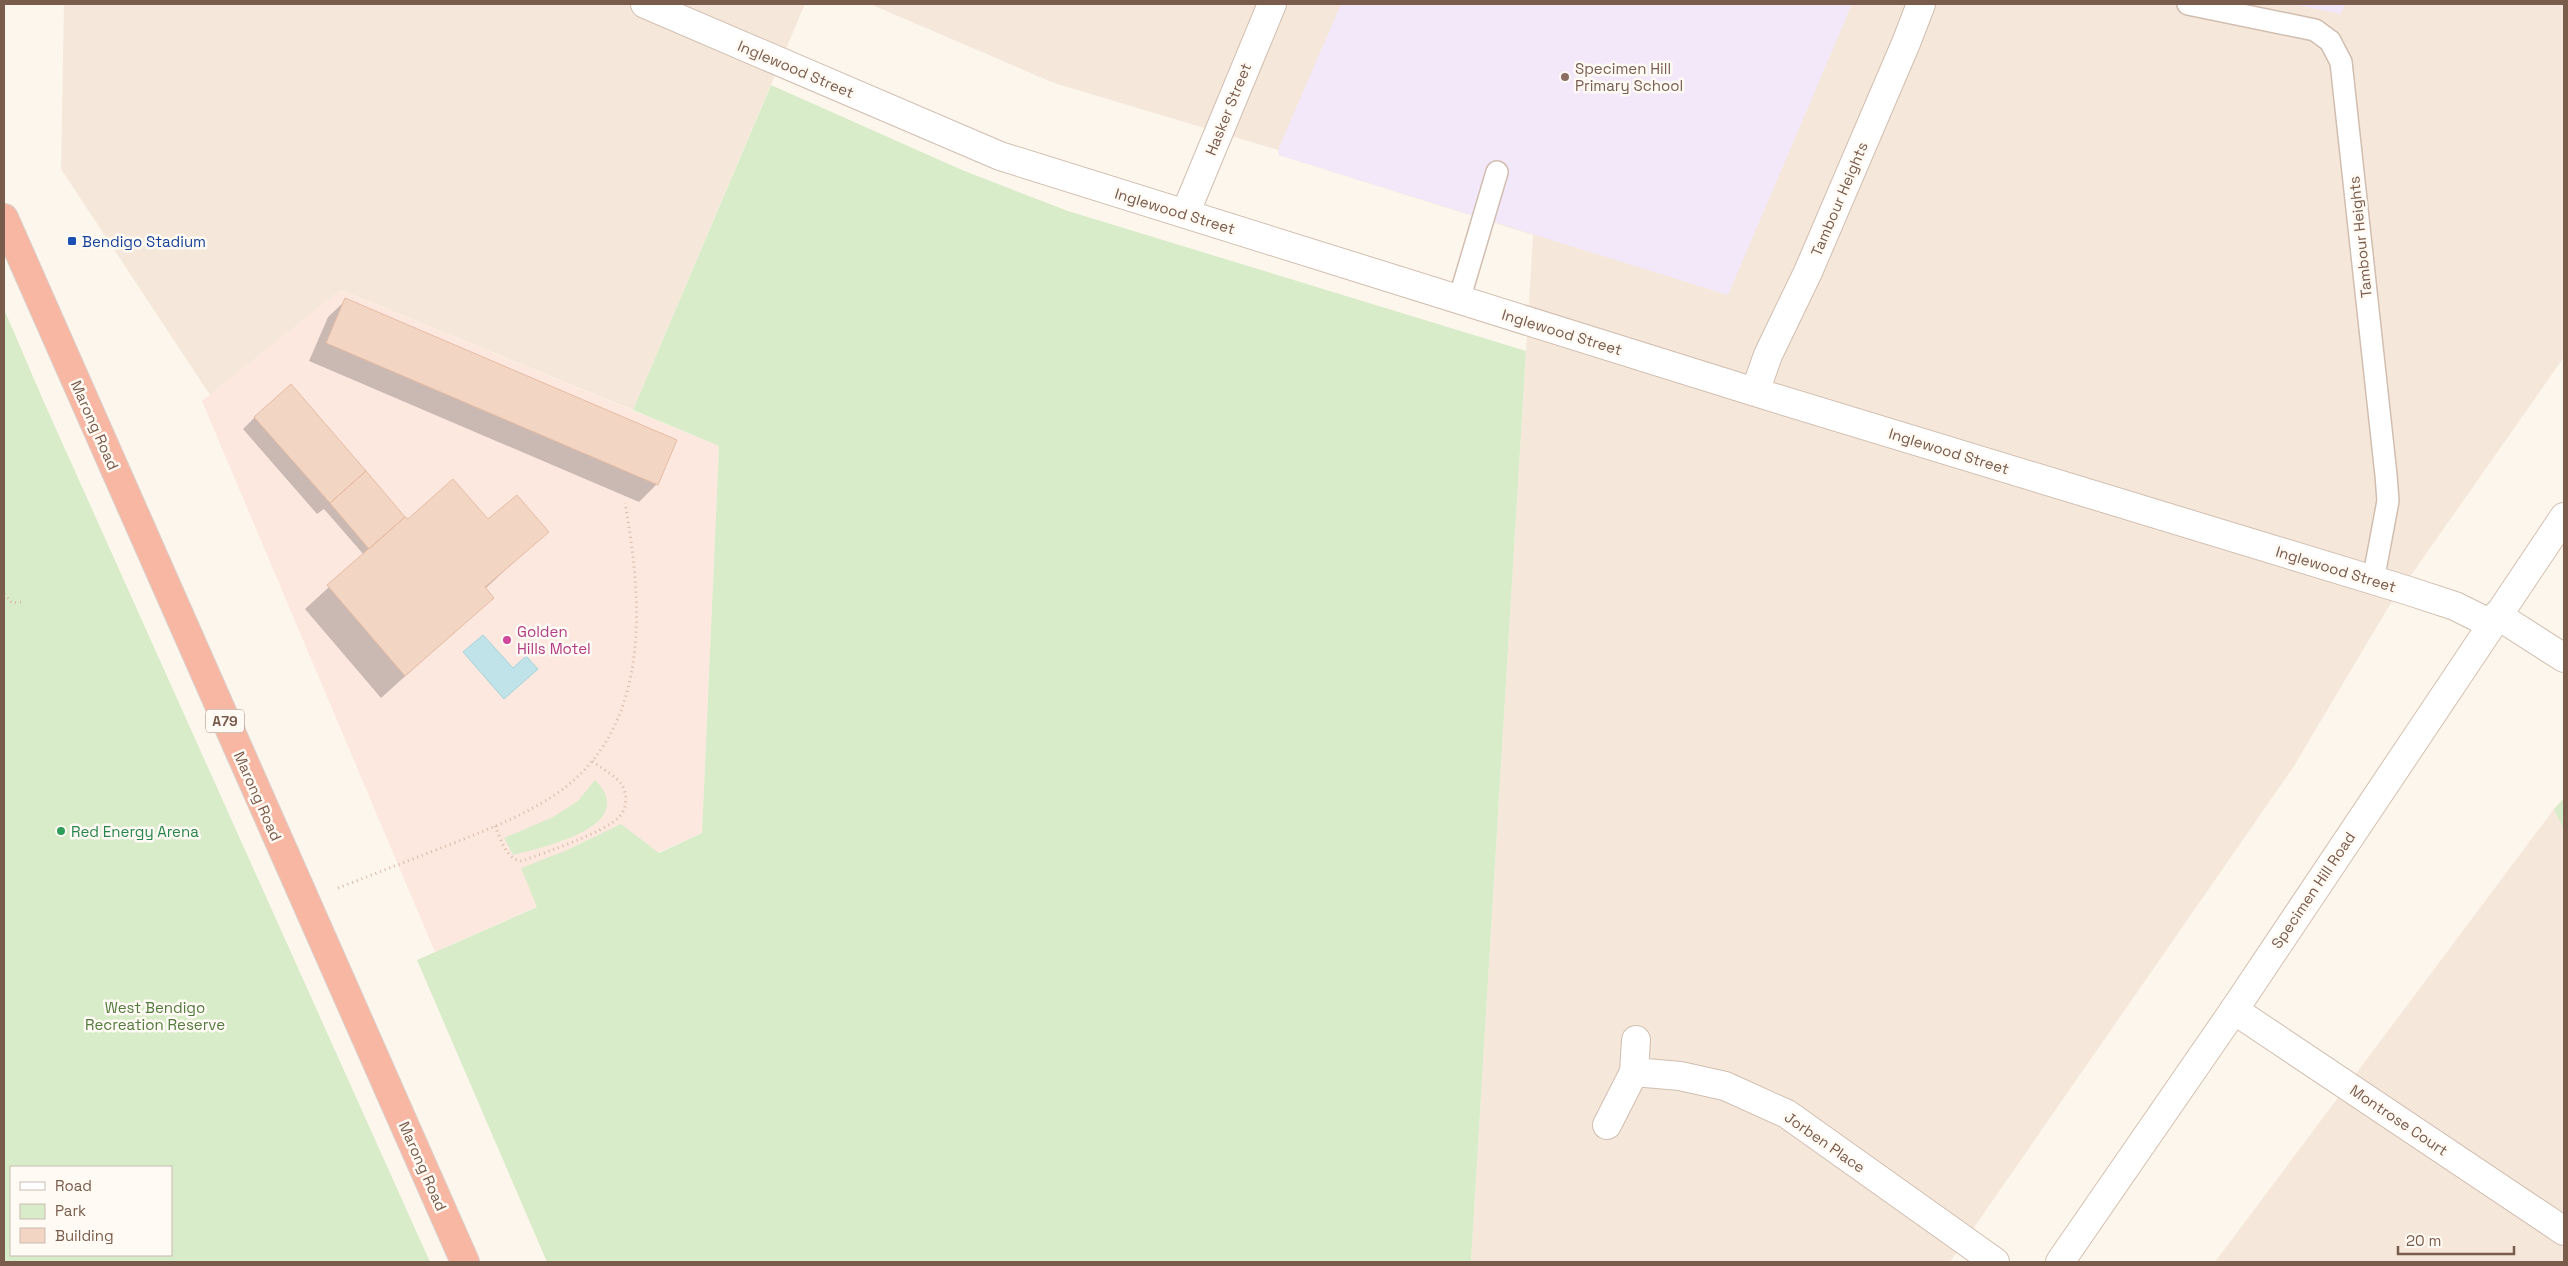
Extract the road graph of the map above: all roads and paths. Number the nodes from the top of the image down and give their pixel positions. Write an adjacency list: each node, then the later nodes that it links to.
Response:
1 (645, 4): 6 (street, Inglewood Street)
2 (1272, 4): 6 (street, Hasker Street)
3 (1920, 4): 9 (street, Tambour Heights)
4 (2188, 4): 12 (lane, Tambour Heights)
5 (1498, 172): 8 (lane)
6 (1185, 214): 8 (street, Inglewood Street)
7 (4, 218): 19 (highway, Marong Road / A79)
8 (1458, 300): 9 (street, Inglewood Street)
9 (1755, 392): 12 (street, Inglewood Street)
10 (625, 503): 17 (path)
11 (2564, 516): 15 (street, Specimen Hill Road)
12 (2373, 581): 15 (street, Inglewood Street)
13 (4, 594): 14 (path)
14 (21, 602)
15 (2494, 620): 16 (street, Inglewood Street); 20 (street, Specimen Hill Road)
16 (2564, 658)
17 (592, 760): 18 (path); 18 (path)
18 (495, 826): 19 (path)
19 (305, 902): 25 (highway, Marong Road / A79)
20 (2234, 1010): 24 (street, Montrose Court); 27 (street, Specimen Hill Road)
21 (1636, 1040): 22 (street)
22 (1634, 1072): 23 (street); 26 (street, Jorben Place)
23 (1607, 1125)
24 (2564, 1231)
25 (465, 1262)
26 (1995, 1262)
27 (2060, 1262)

